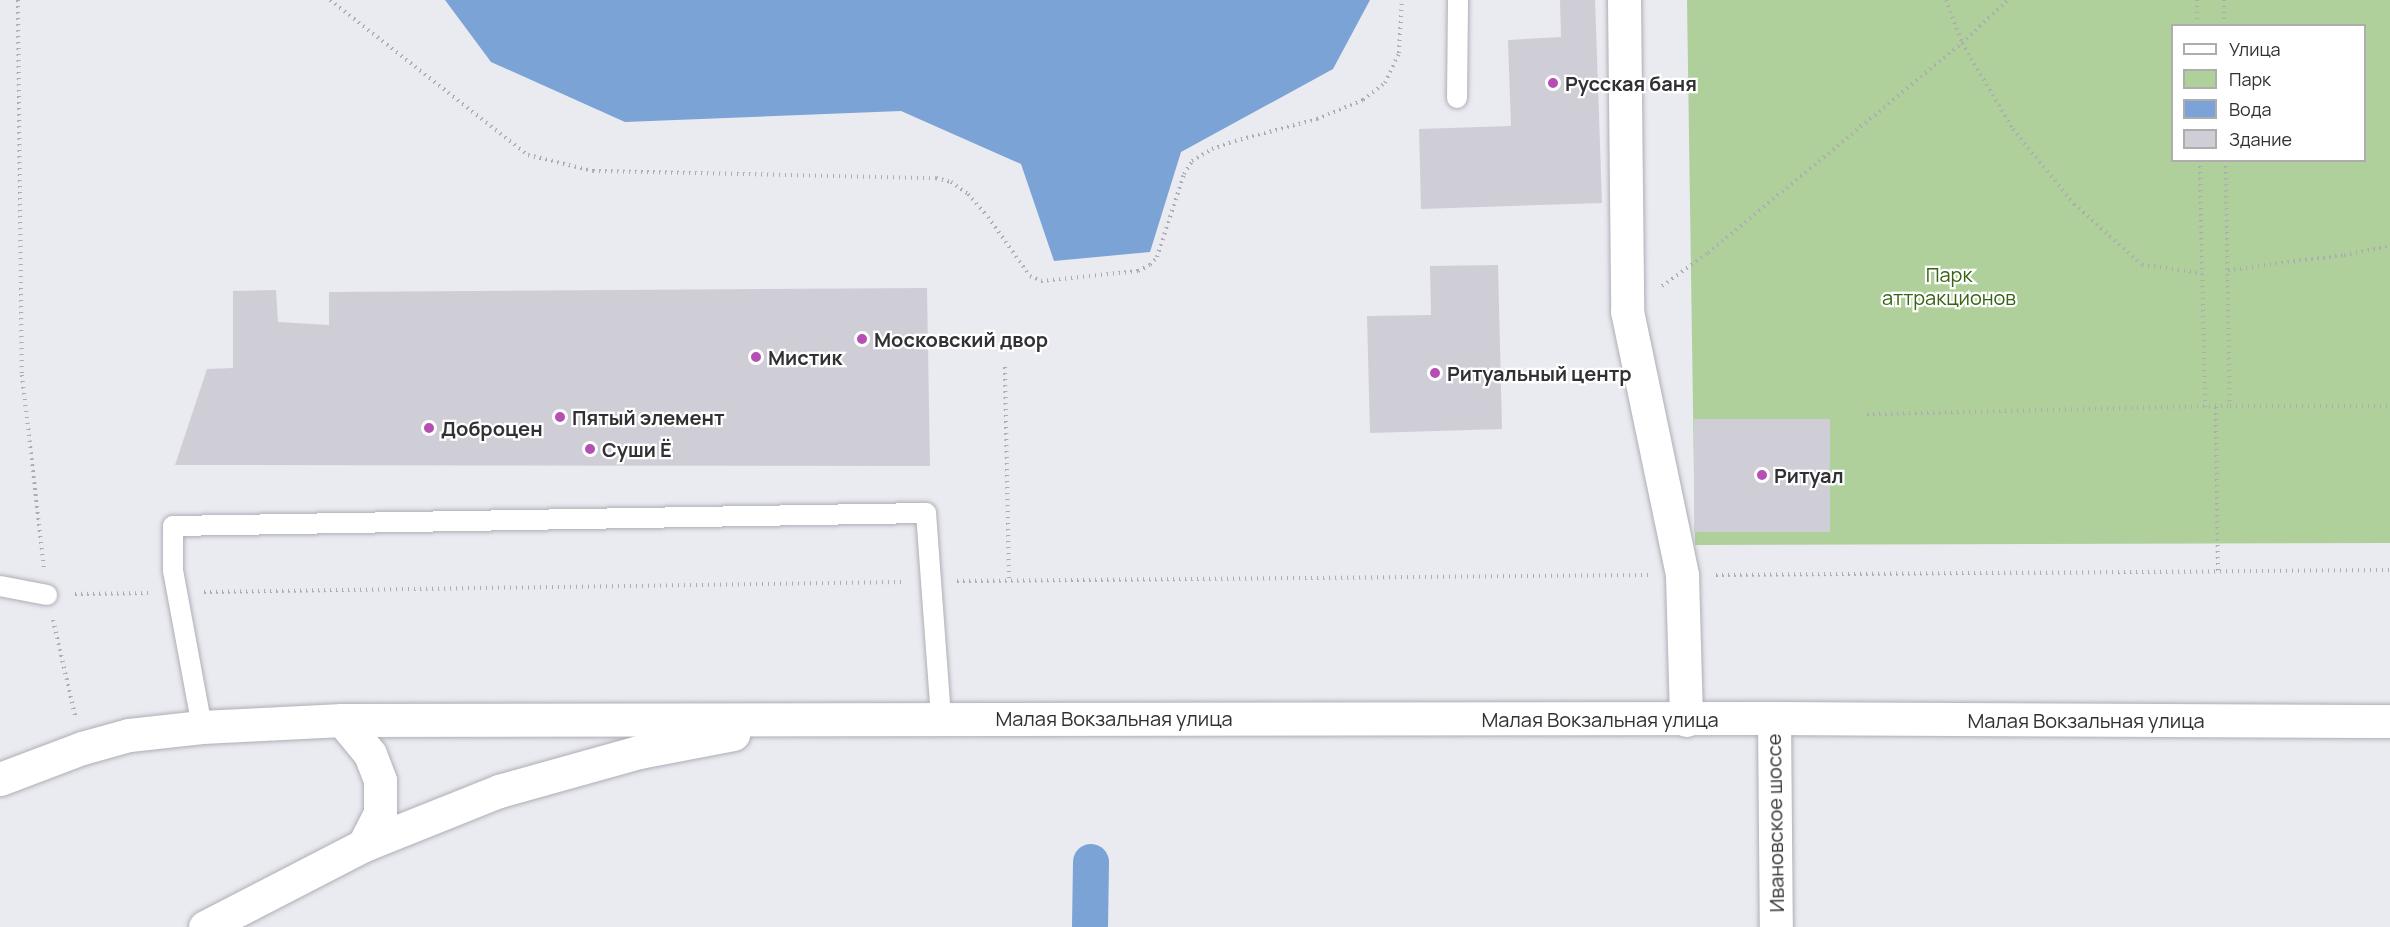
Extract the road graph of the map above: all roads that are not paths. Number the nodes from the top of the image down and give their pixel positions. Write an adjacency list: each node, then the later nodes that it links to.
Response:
1 (1458, 0): 3 (lane)
2 (1624, 0): 10 (main road)
3 (1457, 98)
4 (0, 586): 5 (lane)
5 (47, 595)
6 (941, 718): 8 (main road, Малая Вокзальная улица); 10 (main road, Малая Вокзальная улица); 12 (lane)
7 (1774, 718): 10 (main road, Малая Вокзальная улица); 11 (main road, Малая Вокзальная улица); 16 (main road, Ивановское шоссе)
8 (811, 719): 9 (main road); 14 (main road)
9 (342, 720): 12 (main road); 14 (main road)
10 (1686, 720)
11 (2390, 722)
12 (202, 727): 13 (main road)
13 (0, 779)
14 (364, 845): 15 (main road)
15 (205, 927)
16 (1776, 927)

